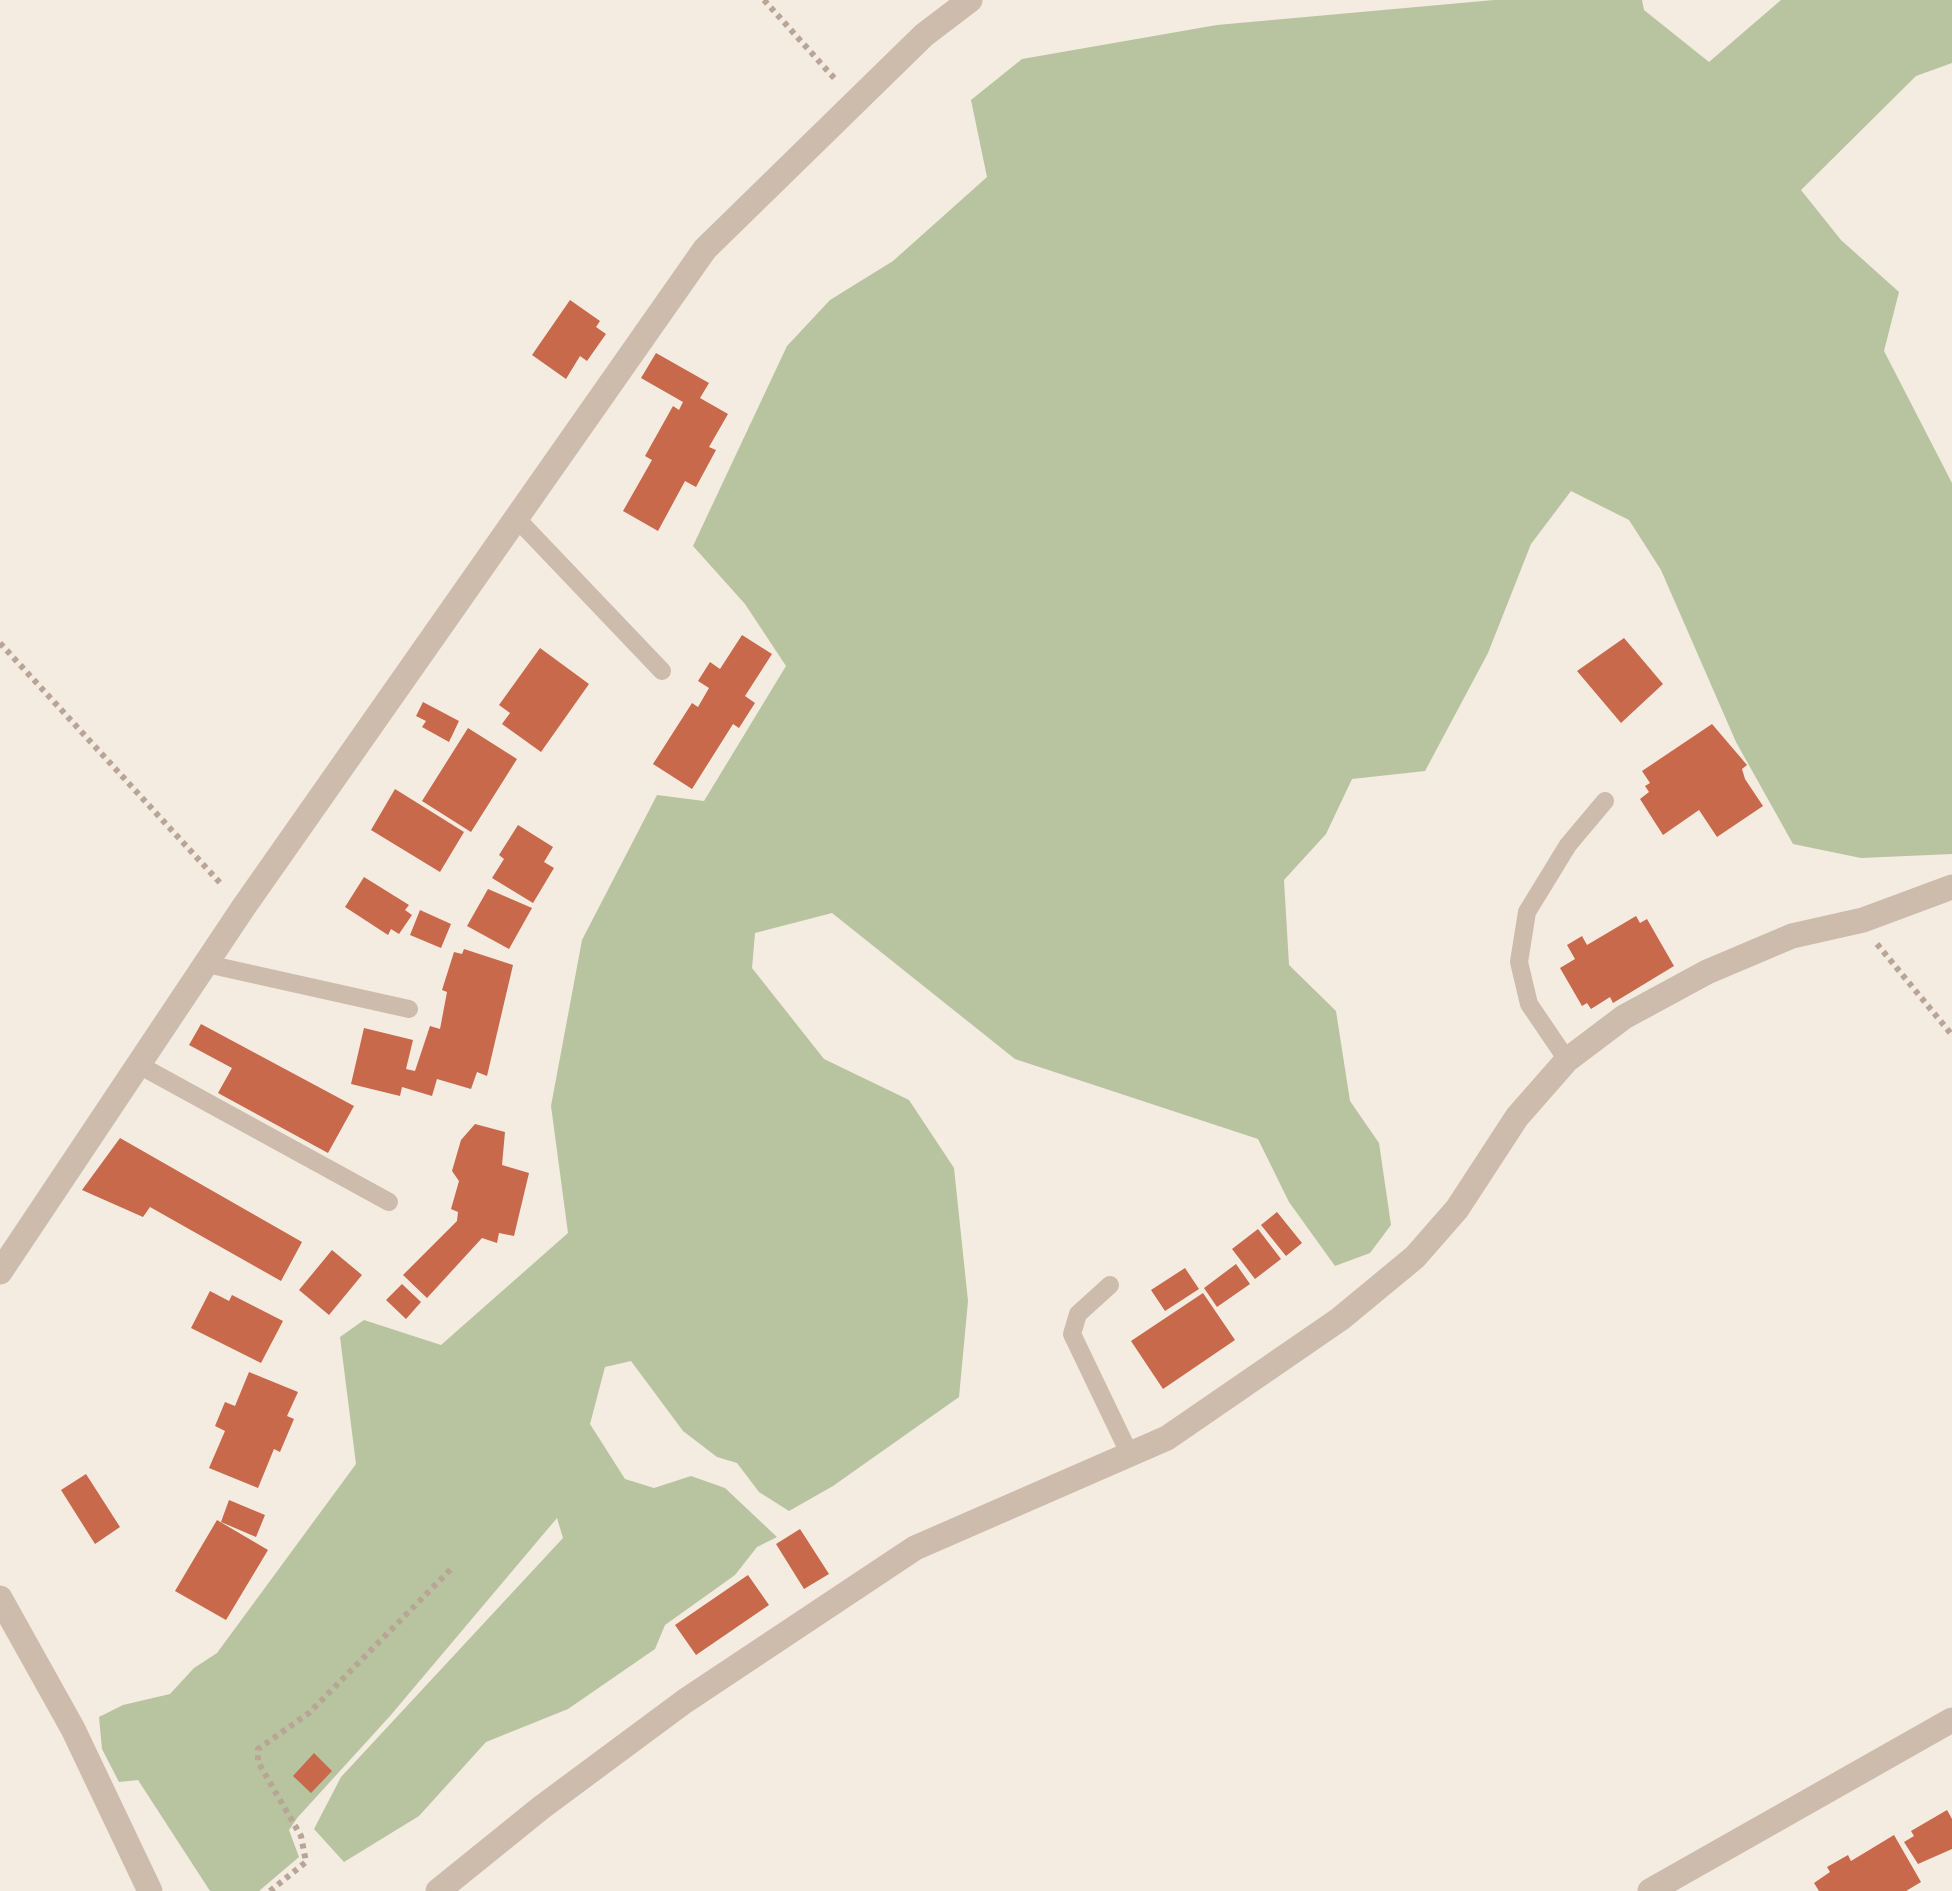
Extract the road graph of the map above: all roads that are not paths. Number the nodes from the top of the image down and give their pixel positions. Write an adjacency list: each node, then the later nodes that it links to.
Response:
1 (970, 0): 2 (street)
2 (518, 520): 3 (lane); 6 (street)
3 (662, 670)
4 (1605, 801): 8 (lane)
5 (1952, 887): 8 (street)
6 (207, 964): 7 (lane); 9 (street)
7 (409, 1009)
8 (1567, 1060): 13 (street)
9 (139, 1065): 10 (lane); 11 (street)
10 (389, 1202)
11 (0, 1272)
12 (1110, 1285): 13 (lane)
13 (1131, 1457): 17 (street)
14 (0, 1598): 16 (street)
15 (1952, 1720): 18 (street)
16 (150, 1891)
17 (438, 1891)
18 (1650, 1891)

